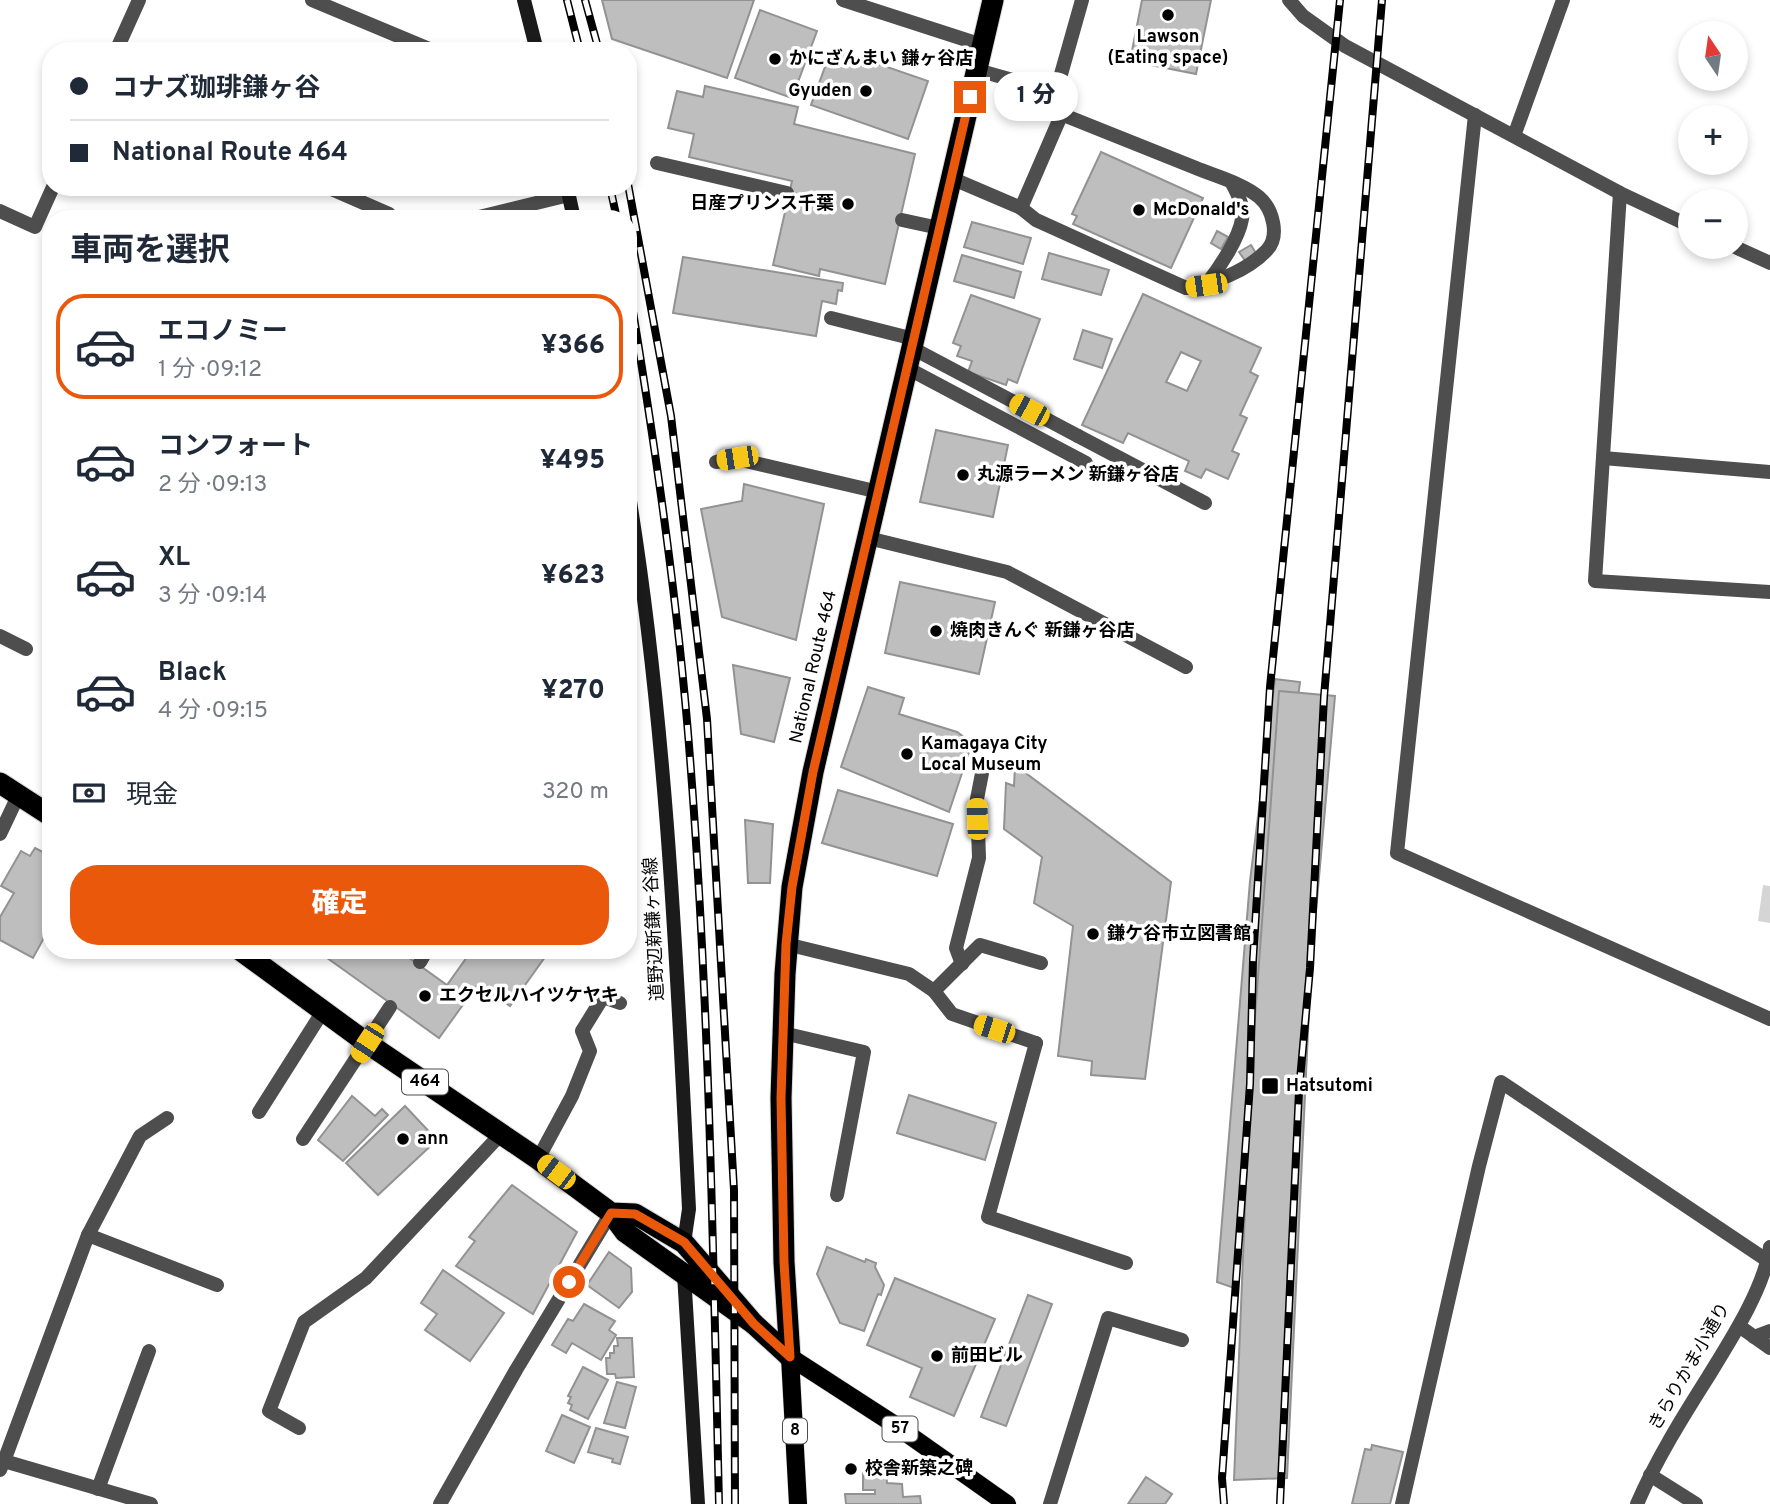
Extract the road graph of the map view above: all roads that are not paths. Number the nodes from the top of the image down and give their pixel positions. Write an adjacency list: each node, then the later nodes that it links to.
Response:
1 (139, 0): 9 (street)
2 (312, 0): 10 (street)
3 (524, 0): 11 (street)
4 (843, 0): 12 (street)
5 (993, 0): 12 (highway, National Route 464)
6 (1082, 0): 13 (street)
7 (1289, 0): 16 (street)
8 (1563, 0): 17 (street)
9 (120, 42)
10 (412, 42)
11 (532, 42)
12 (982, 45): 13 (highway, National Route 464)
13 (977, 70): 19 (highway, National Route 464)
14 (1070, 95): 15 (street)
15 (1062, 114): 20 (street); 25 (street)
16 (1475, 115): 17 (street); 63 (street)
17 (1514, 136): 22 (street)
18 (657, 163): 21 (street)
19 (951, 178): 25 (street); 32 (highway, National Route 464)
20 (1232, 183): 35 (street); 35 (street)
21 (787, 193)
22 (1620, 193): 31 (street); 38 (street)
23 (348, 196): 26 (street)
24 (551, 196): 27 (street)
25 (1021, 208): 35 (street)
26 (380, 210)
27 (503, 210)
28 (0, 211): 29 (street)
29 (42, 211)
30 (902, 220): 32 (street)
31 (1678, 220)
32 (939, 228): 37 (highway, National Route 464)
33 (1748, 253): 34 (street)
34 (1770, 263)
35 (1206, 285)
36 (831, 318): 37 (street)
37 (911, 351): 40 (street); 42 (highway, National Route 464); 43 (street)
38 (1603, 458): 41 (street); 46 (street)
39 (716, 462): 42 (street)
40 (1086, 463)
41 (1770, 472)
42 (879, 492): 44 (highway, National Route 464)
43 (1205, 503)
44 (868, 538): 49 (street); 55 (highway, National Route 464)
45 (637, 545): 74 (street, 道野辺新鎌ヶ谷線)
46 (1770, 592)
47 (0, 636): 48 (street)
48 (26, 649)
49 (1186, 667)
50 (984, 763): 58 (street)
51 (0, 783): 52 (highway)
52 (19, 794): 53 (highway); 54 (street)
53 (42, 810)
54 (0, 834)
55 (786, 944): 59 (street); 64 (highway, National Route 464)
56 (252, 959): 62 (highway, 464)
57 (1041, 962): 58 (street)
58 (962, 964): 59 (street)
59 (934, 991): 76 (street)
60 (620, 1003): 70 (street)
61 (390, 1007): 65 (street)
62 (323, 1011): 65 (highway, 464); 66 (street)
63 (1770, 1019)
64 (783, 1033): 71 (street); 86 (highway, National Route 464)
65 (367, 1043): 68 (highway, 464); 69 (street)
66 (259, 1112)
67 (167, 1118): 73 (street)
68 (501, 1134): 70 (highway, 464); 87 (street)
69 (303, 1139)
70 (538, 1159): 72 (highway, 464)
71 (837, 1195)
72 (611, 1213): 74 (highway, 464); 77 (highway, 464); 92 (street)
73 (88, 1235): 78 (street); 88 (street)
74 (684, 1242): 79 (highway, 464)
75 (1769, 1254): 80 (street, きらりかま小通り); 97 (street)
76 (1126, 1263)
77 (684, 1274): 79 (highway, 464); 93 (street)
78 (217, 1285)
79 (754, 1324): 86 (highway, 464)
80 (1739, 1326): 82 (street); 89 (street, きらりかま小通り)
81 (1770, 1331): 82 (street)
82 (1754, 1336): 84 (street)
83 (1182, 1340): 96 (street)
84 (1770, 1348)
85 (149, 1351): 90 (street)
86 (790, 1357): 94 (main road, 8); 95 (main road, 57)
87 (299, 1428)
88 (2, 1465): 90 (street)
89 (1650, 1475): 98 (street, きらりかま小通り); 99 (street)
90 (98, 1489): 91 (street)
91 (151, 1504)
92 (440, 1504)
93 (697, 1504)
94 (798, 1504)
95 (1007, 1504)
96 (1050, 1504)
97 (1402, 1504)
98 (1637, 1504)
99 (1696, 1504)

